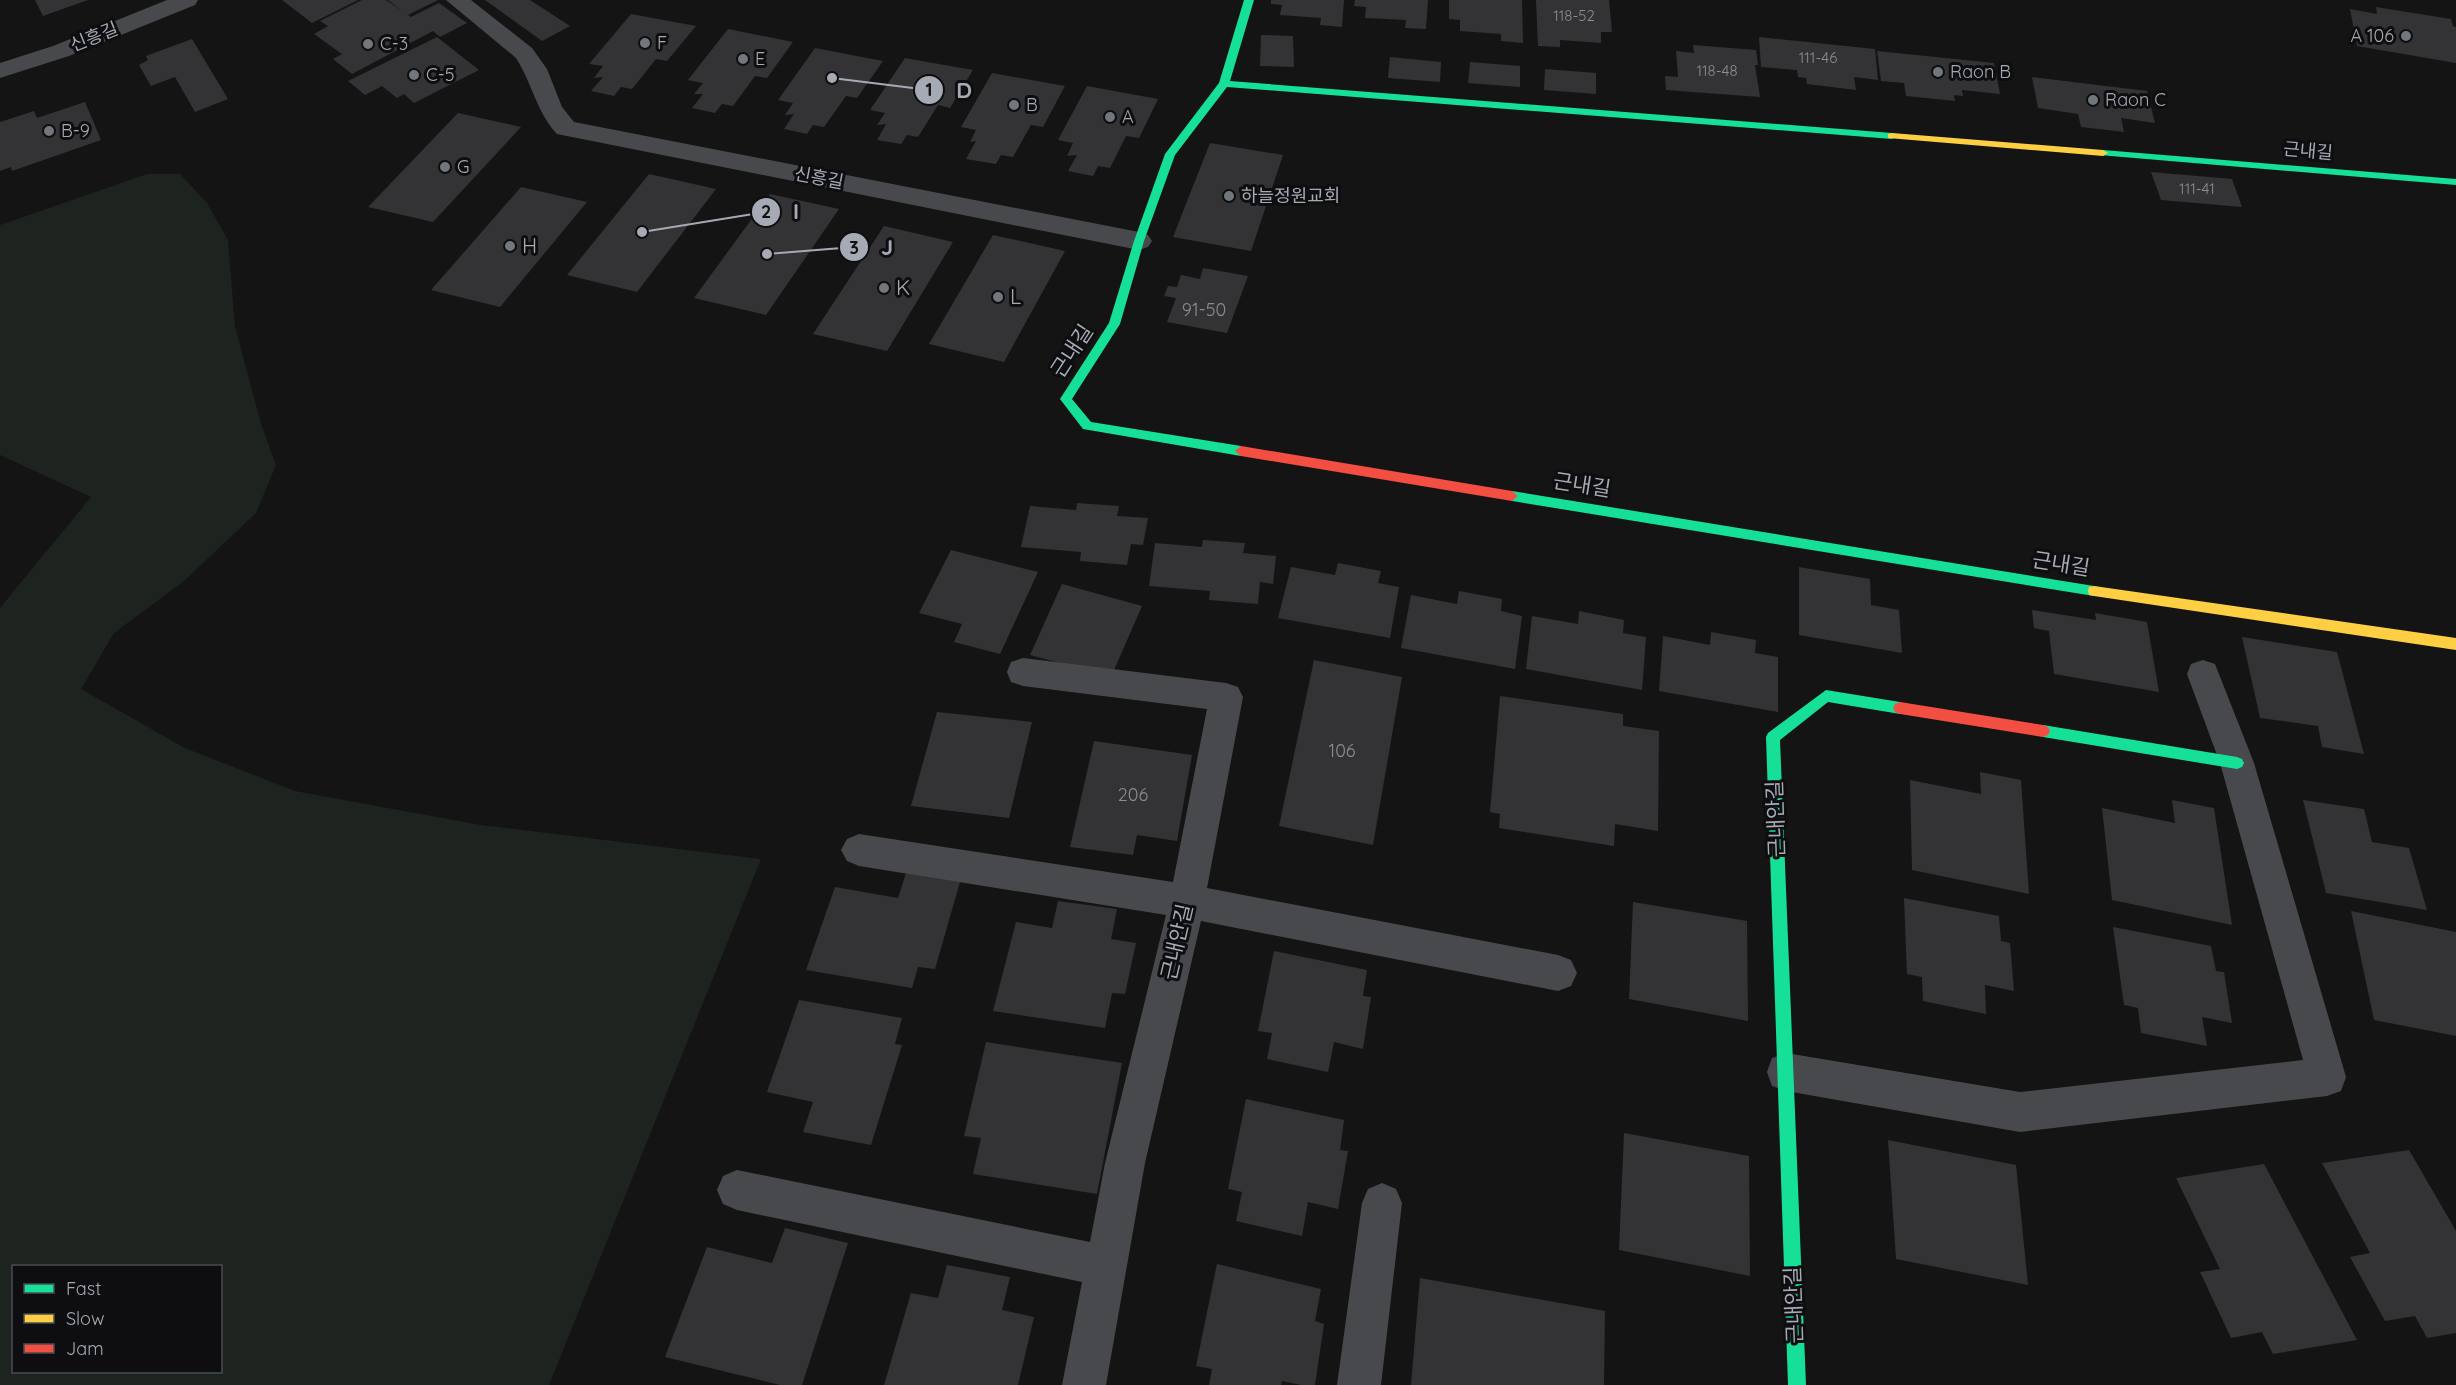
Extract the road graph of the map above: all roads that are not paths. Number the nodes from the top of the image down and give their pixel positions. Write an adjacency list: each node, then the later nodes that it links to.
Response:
1 (187, 0): 4 (street, 신흥길)
2 (457, 0): 7 (street, 신흥길)
3 (1249, 0): 5 (street, 근내길)
4 (0, 72)
5 (1224, 84): 6 (street, 근내길); 7 (street, 근내길)
6 (2456, 182)
7 (1139, 240): 8 (street, 근내길)
8 (2456, 644)
9 (1023, 672): 13 (street, 근내안길)
10 (2203, 674): 11 (street)
11 (2237, 763): 15 (street, 근내안길); 15 (street)
12 (859, 850): 13 (street)
13 (1187, 901): 14 (street); 18 (street, 근내안길)
14 (1558, 973)
15 (1786, 1072): 21 (street, 근내안길)
16 (737, 1190): 18 (street)
17 (1382, 1203): 20 (street)
18 (1106, 1266): 19 (street, 근내안길)
19 (1084, 1385)
20 (1359, 1385)
21 (1797, 1385)

